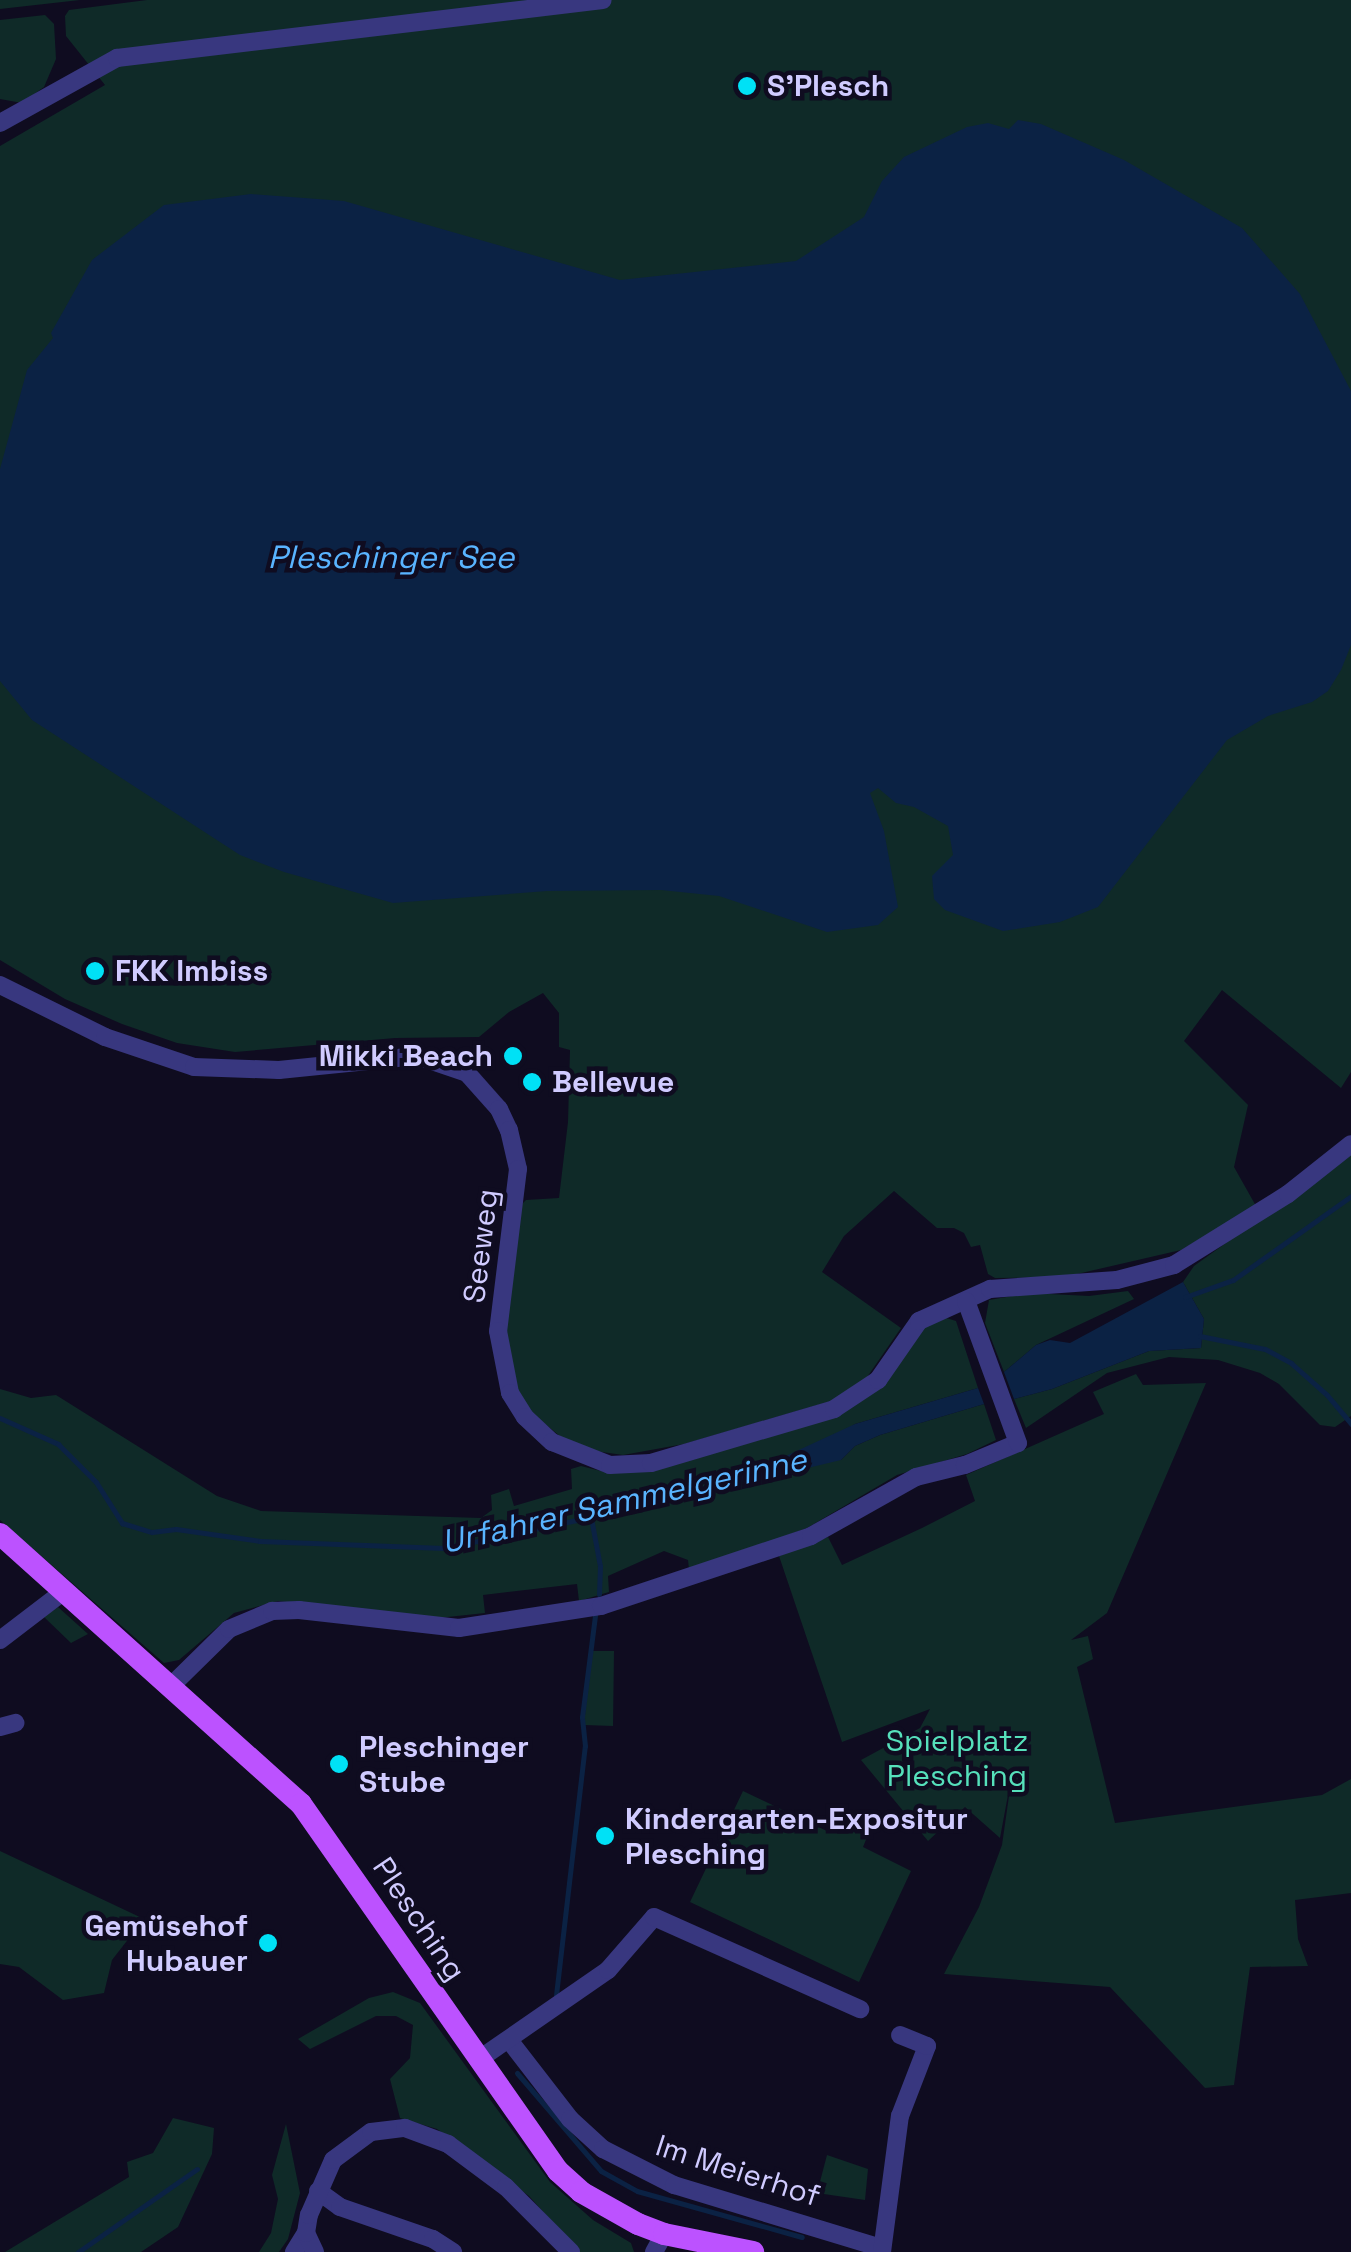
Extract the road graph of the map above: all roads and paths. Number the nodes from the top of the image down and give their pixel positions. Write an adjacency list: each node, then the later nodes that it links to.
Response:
1 (604, 0): 2 (street)
2 (0, 123)
3 (0, 985): 5 (street, Seeweg)
4 (1351, 1144): 5 (street, Seeweg)
5 (966, 1301): 9 (street)
6 (0, 1534): 7 (main road, Plesching)
7 (64, 1591): 8 (street); 9 (main road, Plesching)
8 (0, 1640)
9 (172, 1686): 13 (main road, Plesching)
10 (860, 2009): 12 (street)
11 (900, 2035): 17 (street, Im Meierhof)
12 (509, 2040): 13 (street); 17 (street, Im Meierhof)
13 (478, 2060): 16 (main road, Plesching)
14 (318, 2191): 15 (street); 21 (street); 22 (street)
15 (306, 2233): 19 (street); 20 (street)
16 (659, 2243): 18 (main road, Plesching)
17 (882, 2250)
18 (739, 2251)
19 (294, 2252)
20 (315, 2252)
21 (454, 2252)
22 (571, 2252)

